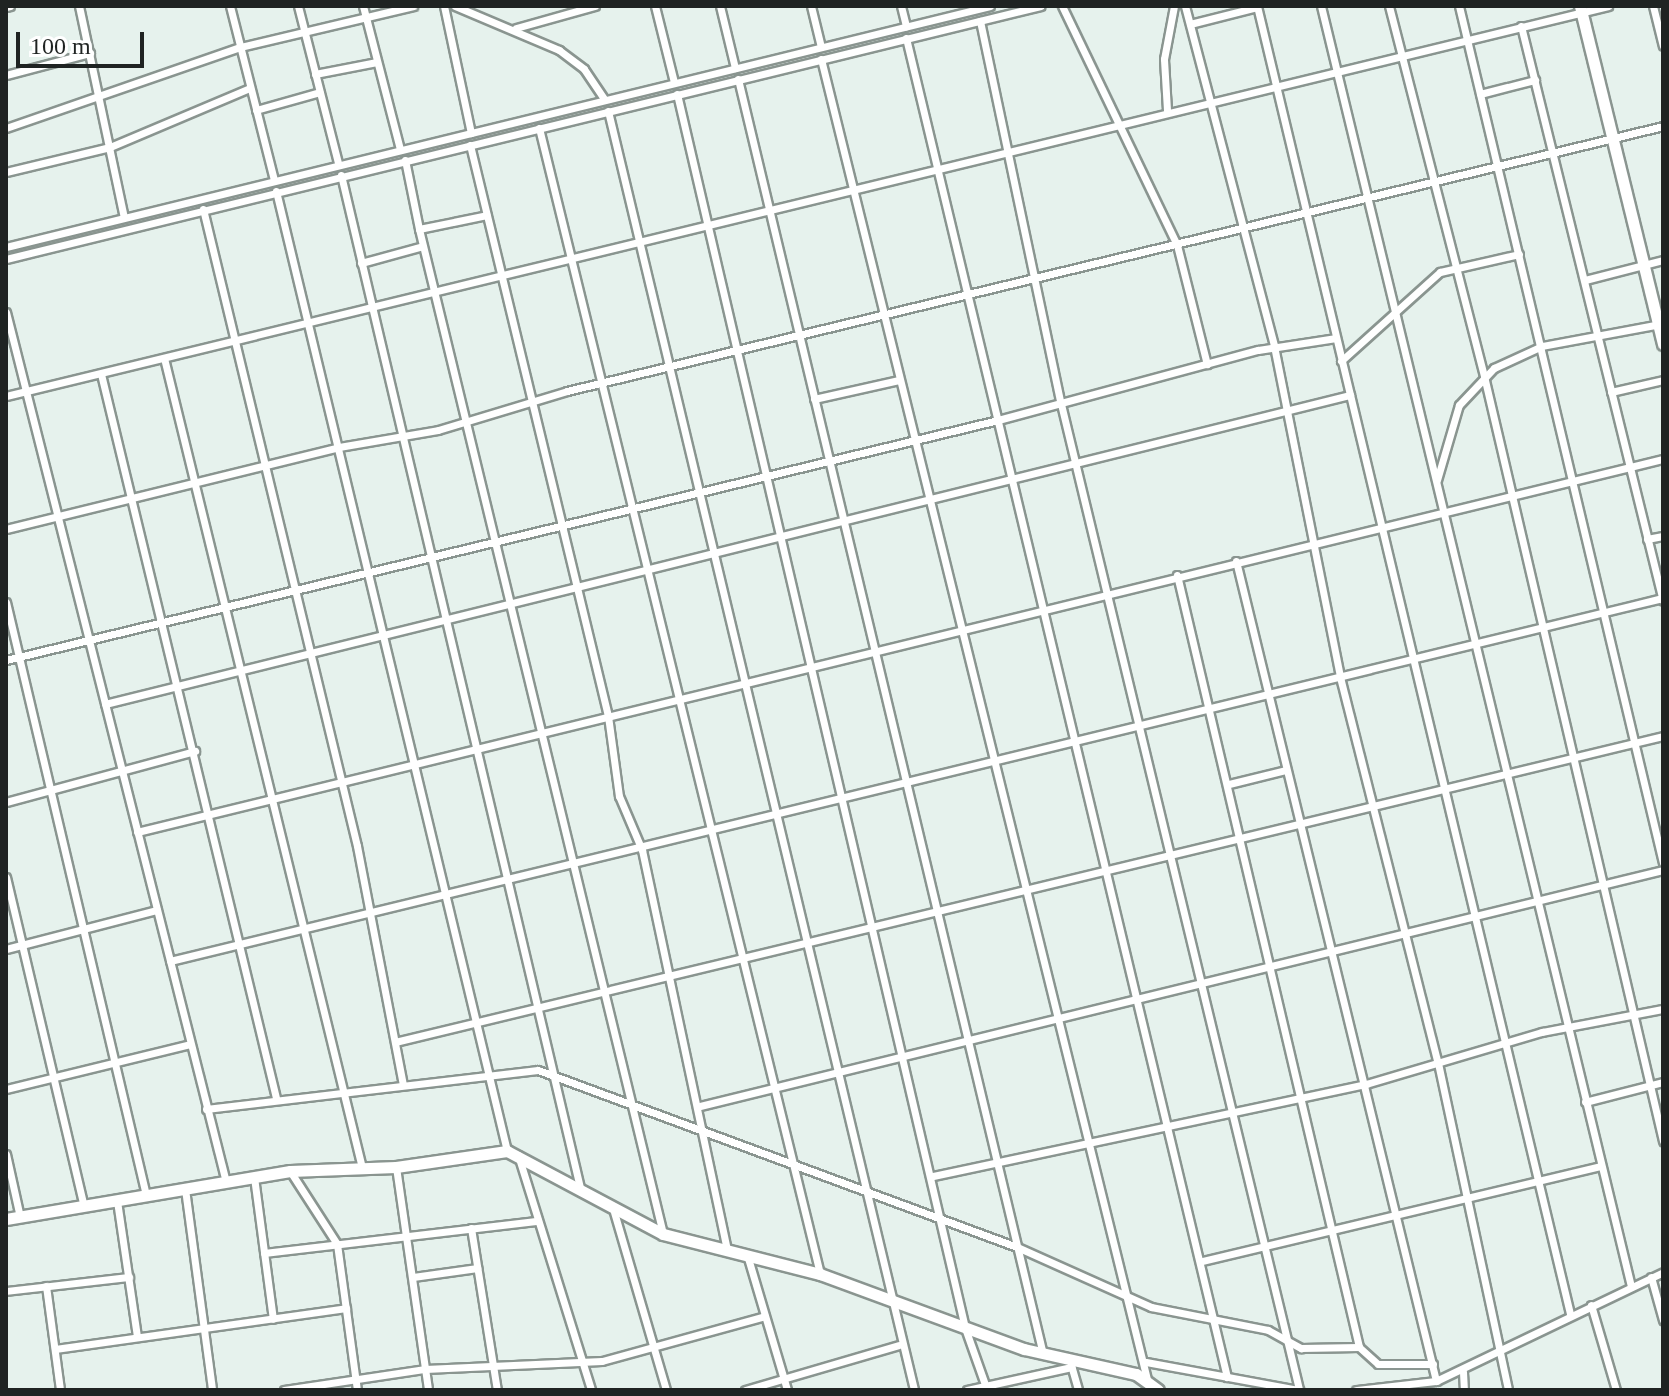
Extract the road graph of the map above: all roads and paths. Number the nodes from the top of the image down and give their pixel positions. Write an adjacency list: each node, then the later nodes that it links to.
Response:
1 (79, 6): 38 (street)
2 (230, 6): 36 (street)
3 (298, 6): 32 (street)
4 (363, 6): 26 (street)
5 (413, 6): 26 (street)
6 (444, 6): 64 (street)
7 (455, 6): 31 (street)
8 (595, 6): 31 (street)
9 (655, 6): 48 (street)
10 (720, 6): 42 (street)
11 (811, 6): 37 (street)
12 (901, 6): 29 (street)
13 (990, 6): 24 (street)
14 (1041, 6): 27 (street)
15 (1062, 6): 60 (street)
16 (1174, 6): 58 (street)
17 (1185, 6): 28 (street)
18 (1321, 6): 43 (street)
19 (1389, 6): 39 (street)
20 (1459, 6): 34 (street)
21 (1608, 6): 25 (street)
22 (1653, 6): 35 (street)
23 (1257, 7): 28 (street); 49 (street)
24 (970, 8): 29 (street)
25 (1581, 9): 30 (street); 65 (street)
26 (366, 17): 32 (street); 41 (street)
27 (980, 21): 33 (street); 70 (street)
28 (1190, 24): 56 (street)
29 (906, 26): 37 (street)
30 (1521, 26): 34 (street); 47 (street)
31 (516, 28): 55 (street)
32 (305, 33): 36 (street); 44 (street)
33 (906, 38): 40 (street); 75 (street)
34 (1467, 40): 39 (street); 54 (street)
35 (1663, 46)
36 (240, 47): 50 (street); 52 (street)
37 (821, 47): 42 (street)
38 (90, 53): 45 (street); 52 (street)
39 (1402, 57): 43 (street); 78 (street)
40 (821, 59): 46 (street); 80 (street)
41 (377, 62): 44 (street); 68 (street)
42 (735, 68): 48 (street)
43 (1338, 72): 49 (street); 81 (street)
44 (315, 74): 51 (street)
45 (6, 75)
46 (738, 79): 53 (street); 84 (street)
47 (1535, 80): 54 (street); 69 (street)
48 (674, 82): 55 (street)
49 (1277, 87): 56 (street); 83 (street)
50 (250, 88): 57 (street); 67 (street)
51 (320, 92): 57 (street); 72 (street)
52 (99, 94): 62 (street); 67 (street)
53 (677, 94): 59 (street); 87 (street)
54 (1480, 94): 73 (street)
55 (605, 100): 64 (street)
56 (1209, 101): 58 (street); 88 (street)
57 (256, 110): 77 (street)
58 (1167, 110): 60 (street)
59 (608, 111): 63 (street); 90 (street)
60 (1120, 123): 70 (street); 91 (street)
61 (1663, 126): 65 (street)
62 (6, 128)
63 (539, 128): 66 (street); 96 (street)
64 (471, 133): 68 (street)
65 (1613, 138): 69 (street); 99 (street)
66 (470, 145): 71 (street); 85 (street)
67 (110, 147): 74 (street); 86 (street)
68 (400, 149): 72 (street)
69 (1553, 152): 73 (street); 103 (street)
70 (1007, 157): 75 (street); 102 (street)
71 (405, 160): 76 (street); 89 (street)
72 (338, 163): 77 (street)
73 (1498, 165): 78 (street); 94 (street)
74 (6, 172)
75 (938, 172): 80 (street); 104 (street)
76 (341, 175): 79 (street); 98 (street)
77 (274, 180): 86 (street)
78 (1432, 181): 81 (street); 100 (street)
79 (276, 191): 82 (street); 111 (street)
80 (854, 193): 84 (street); 109 (street)
81 (1368, 197): 83 (street); 106 (street)
82 (203, 209): 95 (street); 115 (street)
83 (1306, 212): 88 (street); 113 (street)
84 (768, 213): 87 (street); 112 (street)
85 (487, 215): 89 (street); 101 (street)
86 (124, 217): 93 (street)
87 (706, 227): 90 (street); 120 (street)
88 (1243, 227): 91 (street); 118 (street)
89 (419, 229): 92 (street)
90 (638, 243): 96 (street); 124 (street)
91 (1177, 245): 102 (street); 123 (street)
92 (423, 246): 98 (street); 105 (street)
93 (6, 247)
94 (1519, 254): 100 (street); 119 (street)
95 (6, 259)
96 (571, 259): 101 (street); 129 (street)
97 (1663, 260): 99 (street)
98 (361, 263): 107 (street)
99 (1643, 265): 103 (street); 110 (street)
100 (1453, 267): 106 (street); 126 (street)
101 (502, 276): 105 (street); 135 (street)
102 (1033, 278): 104 (street); 136 (street)
103 (1585, 280): 114 (street)
104 (967, 294): 109 (street); 138 (street)
105 (435, 295): 107 (street); 139 (street)
106 (1397, 307): 122 (street); 152 (street)
107 (373, 309): 111 (street); 140 (street)
108 (6, 312): 117 (street)
109 (883, 316): 112 (street); 127 (street)
110 (1660, 324): 114 (street); 116 (street)
111 (310, 325): 115 (street); 142 (street)
112 (797, 337): 120 (street); 134 (street)
113 (1336, 338): 118 (street); 122 (street)
114 (1598, 339): 119 (street); 131 (street)
115 (234, 341): 121 (street); 147 (street)
116 (1663, 344)
117 (10, 346): 130 (street)
118 (1274, 346): 123 (street); 137 (street)
119 (1542, 346): 126 (street); 149 (street)
120 (734, 352): 124 (street); 148 (street)
121 (164, 358): 125 (street); 151 (street)
122 (1341, 361): 132 (street)
123 (1207, 364): 136 (street)
124 (668, 368): 129 (street); 153 (street)
125 (101, 374): 130 (street); 155 (street)
126 (1484, 376): 152 (street); 154 (street)
127 (899, 380): 134 (street); 141 (street)
128 (1663, 380): 131 (street)
129 (602, 383): 135 (street); 157 (street)
130 (27, 392): 133 (street); 159 (street)
131 (1611, 392): 146 (street)
132 (1350, 395): 137 (street); 161 (street)
133 (6, 396)
134 (814, 399): 144 (street)
135 (532, 401): 139 (street); 162 (street)
136 (1061, 404): 138 (street); 145 (street)
137 (1287, 414): 145 (street); 167 (street)
138 (998, 420): 141 (street); 150 (street)
139 (464, 422): 140 (street); 168 (street)
140 (404, 434): 142 (street); 170 (street)
141 (913, 440): 144 (street); 156 (street)
142 (339, 447): 147 (street); 173 (street)
143 (1663, 459): 146 (street)
144 (830, 461): 148 (street); 160 (street)
145 (1076, 465): 150 (street); 177 (street)
146 (1630, 466): 149 (street); 166 (street)
147 (263, 467): 151 (street); 176 (street)
148 (765, 477): 153 (street); 165 (street)
149 (1573, 479): 154 (street); 183 (street)
150 (1013, 481): 156 (street); 182 (street)
151 (197, 483): 155 (street); 181 (street)
152 (1436, 485): 158 (street)
153 (699, 492): 157 (street); 169 (street)
154 (1508, 494): 158 (street); 186 (street)
155 (133, 498): 159 (street); 185 (street)
156 (929, 502): 160 (street); 187 (street)
157 (633, 508): 162 (street); 172 (street)
158 (1440, 511): 161 (street); 190 (street)
159 (57, 516): 163 (street); 189 (street)
160 (844, 522): 165 (street); 191 (street)
161 (1383, 525): 167 (street); 195 (street)
162 (563, 526): 168 (street); 175 (street)
163 (6, 529)
164 (1663, 536): 166 (street)
165 (779, 538): 169 (street); 196 (street)
166 (1647, 539): 178 (street)
167 (1311, 542): 171 (street); 198 (street)
168 (494, 543): 170 (street); 180 (street)
169 (713, 553): 172 (street); 199 (street)
170 (431, 556): 173 (street); 184 (street)
171 (1236, 561): 174 (street); 201 (street)
172 (646, 568): 175 (street); 202 (street)
173 (368, 572): 176 (street); 188 (street)
174 (1177, 575): 177 (street); 204 (street)
175 (576, 586): 180 (street); 205 (street)
176 (292, 590): 181 (street); 192 (street)
177 (1107, 593): 182 (street); 206 (street)
178 (1663, 600): 183 (street)
179 (6, 602): 193 (street)
180 (508, 603): 184 (street); 207 (street)
181 (227, 608): 185 (street); 197 (street)
182 (1044, 610): 187 (street); 210 (street)
183 (1603, 613): 186 (street); 209 (street)
184 (446, 618): 188 (street); 211 (street)
185 (163, 624): 189 (street); 200 (street)
186 (1539, 629): 190 (street); 213 (street)
187 (959, 631): 191 (street); 215 (street)
188 (383, 634): 192 (street); 214 (street)
189 (89, 642): 193 (street); 203 (street)
190 (1473, 646): 195 (street); 218 (street)
191 (875, 651): 196 (street); 221 (street)
192 (307, 654): 197 (street); 219 (street)
193 (20, 656): 194 (street); 222 (street)
194 (6, 660)
195 (1414, 660): 198 (street); 223 (street)
196 (811, 667): 199 (street); 225 (street)
197 (241, 670): 200 (street); 224 (street)
198 (1340, 677): 201 (street); 227 (street)
199 (744, 684): 202 (street); 229 (street)
200 (178, 685): 203 (street); 212 (street)
201 (1268, 695): 204 (street); 217 (street)
202 (678, 699): 205 (street); 232 (street)
203 (105, 704): 216 (street)
204 (1210, 709): 206 (street); 220 (street)
205 (608, 716): 207 (street); 234 (street)
206 (1140, 727): 210 (street); 235 (street)
207 (541, 732): 211 (street); 237 (street)
208 (1663, 736): 209 (street)
209 (1634, 742): 213 (street); 236 (street)
210 (1077, 744): 215 (street); 239 (street)
211 (476, 748): 214 (street); 241 (street)
212 (195, 751): 216 (street); 228 (street)
213 (1570, 758): 218 (street); 242 (street)
214 (413, 762): 219 (street); 244 (street)
215 (992, 765): 221 (street); 243 (street)
216 (122, 770): 222 (street); 231 (street)
217 (1286, 770): 220 (street); 230 (street)
218 (1505, 775): 223 (street); 245 (street)
219 (339, 781): 224 (street); 248 (street)
220 (1229, 784): 233 (street)
221 (908, 786): 225 (street); 247 (street)
222 (51, 791): 226 (street); 251 (street)
223 (1445, 792): 227 (street); 249 (street)
224 (271, 797): 228 (street); 252 (street)
225 (843, 800): 229 (street); 250 (street)
226 (6, 802)
227 (1374, 807): 230 (street); 253 (street)
228 (210, 813): 231 (street); 256 (street)
229 (776, 816): 232 (street); 254 (street)
230 (1300, 826): 233 (street); 258 (street)
231 (137, 832): 246 (street)
232 (710, 832): 234 (street); 260 (street)
233 (1243, 840): 235 (street); 261 (street)
234 (642, 850): 237 (street); 262 (street)
235 (1171, 856): 239 (street); 263 (street)
236 (1663, 863)
237 (573, 864): 241 (street); 264 (street)
238 (1663, 870): 242 (street)
239 (1107, 872): 243 (street); 265 (street)
240 (6, 877): 255 (street)
241 (509, 880): 244 (street); 266 (street)
242 (1601, 884): 245 (street); 268 (street)
243 (1024, 892): 247 (street); 269 (street)
244 (447, 896): 248 (street); 270 (street)
245 (1537, 901): 249 (street); 271 (street)
246 (157, 910): 251 (street); 259 (street)
247 (937, 913): 250 (street); 272 (street)
248 (370, 914): 252 (street); 273 (street)
249 (1476, 916): 253 (street); 275 (street)
250 (875, 927): 254 (street); 276 (street)
251 (83, 929): 255 (street); 277 (street)
252 (303, 931): 256 (street); 289 (street)
253 (1406, 933): 258 (street); 278 (street)
254 (809, 943): 260 (street); 280 (street)
255 (22, 944): 257 (street); 282 (street)
256 (240, 945): 259 (street); 290 (street)
257 (6, 949)
258 (1334, 950): 261 (street); 285 (street)
259 (170, 961): 274 (street)
260 (741, 961): 262 (street); 288 (street)
261 (1272, 966): 263 (street); 291 (street)
262 (670, 977): 264 (street); 294 (street)
263 (1202, 983): 265 (street); 296 (street)
264 (604, 993): 266 (street); 292 (street)
265 (1139, 999): 269 (street); 297 (street)
266 (538, 1009): 270 (street); 281 (street)
267 (1663, 1009): 268 (street)
268 (1634, 1017): 271 (street); 286 (street)
269 (1055, 1019): 272 (street); 300 (street)
270 (478, 1023): 273 (street); 279 (street)
271 (1567, 1032): 275 (street); 293 (street)
272 (967, 1041): 276 (street); 303 (street)
273 (395, 1042): 284 (street)
274 (190, 1044): 277 (street); 295 (street)
275 (1505, 1046): 278 (street); 311 (street)
276 (906, 1056): 280 (street); 309 (street)
277 (117, 1059): 282 (street); 315 (street)
278 (1438, 1063): 285 (street); 317 (street)
279 (488, 1072): 281 (street); 284 (street); 301 (street)
280 (840, 1072): 288 (street); 316 (street)
281 (553, 1074): 292 (street); 314 (street)
282 (53, 1076): 287 (street); 319 (street)
283 (1663, 1082): 286 (street)
284 (403, 1084): 289 (street)
285 (1366, 1084): 291 (street); 321 (street)
286 (1649, 1086): 293 (street); 299 (street)
287 (6, 1089)
288 (770, 1089): 294 (street); 304 (street)
289 (341, 1091): 290 (street); 307 (street)
290 (276, 1098): 295 (street)
291 (1302, 1098): 296 (street); 327 (street)
292 (628, 1099): 298 (street); 328 (street)
293 (1585, 1102): 305 (street)
294 (700, 1106): 298 (street)
295 (206, 1109): 312 (street)
296 (1233, 1112): 297 (street); 331 (street)
297 (1170, 1125): 300 (street); 336 (street)
298 (706, 1130): 304 (street); 334 (street)
299 (1663, 1141)
300 (1088, 1144): 303 (street); 346 (street)
301 (512, 1152): 306 (street); 314 (street); 324 (street)
302 (6, 1154): 322 (street)
303 (999, 1164): 309 (street); 332 (street)
304 (788, 1165): 316 (street); 339 (street)
305 (1600, 1166): 311 (street); 344 (street)
306 (396, 1167): 307 (street); 329 (street)
307 (362, 1168): 308 (street)
308 (290, 1171): 310 (street); 330 (street)
309 (933, 1176): 325 (street)
310 (254, 1177): 312 (street); 333 (street)
311 (1538, 1181): 317 (street); 350 (street)
312 (226, 1182): 313 (street)
313 (185, 1189): 315 (street); 355 (street)
314 (582, 1194): 320 (street)
315 (146, 1195): 318 (street)
316 (871, 1196): 325 (street); 347 (street)
317 (1469, 1197): 321 (street); 361 (street)
318 (117, 1201): 319 (street); 340 (street)
319 (84, 1206): 322 (street)
320 (614, 1212): 328 (street); 363 (street)
321 (1397, 1215): 327 (street); 369 (street)
322 (20, 1217): 323 (street)
323 (6, 1219)
324 (538, 1221): 326 (street); 368 (street)
325 (943, 1221): 332 (street); 356 (street)
326 (471, 1228): 329 (street); 337 (street)
327 (1334, 1229): 331 (street); 360 (street)
328 (663, 1234): 334 (street)
329 (407, 1236): 330 (street); 341 (street)
330 (337, 1244): 333 (street); 349 (street)
331 (1267, 1244): 336 (street); 358 (street)
332 (1017, 1247): 346 (street); 364 (street)
333 (264, 1253): 352 (street)
334 (728, 1253): 335 (street)
335 (748, 1258): 339 (street); 351 (street)
336 (1202, 1261): 353 (street)
337 (477, 1268): 341 (street); 367 (street)
338 (1663, 1272): 342 (street)
339 (820, 1274): 347 (street)
340 (129, 1277): 343 (street); 357 (street)
341 (413, 1277): 370 (street)
342 (1651, 1277): 344 (street); 354 (street)
343 (46, 1286): 345 (street); 362 (street)
344 (1631, 1286): 348 (street)
345 (6, 1291)
346 (1131, 1297): 353 (street); 365 (street)
347 (889, 1300): 356 (street); 359 (street)
348 (1591, 1305): 350 (street); 396 (street)
349 (346, 1308): 352 (street); 374 (street)
350 (1570, 1314): 361 (street)
351 (765, 1316): 363 (street); 373 (street)
352 (273, 1319): 355 (street)
353 (1215, 1320): 358 (street); 372 (street)
354 (1663, 1320)
355 (205, 1327): 357 (street); 379 (street)
356 (965, 1328): 364 (street); 377 (street)
357 (137, 1337): 362 (street)
358 (1290, 1338): 360 (street); 392 (street)
359 (899, 1345): 373 (street); 388 (street)
360 (1359, 1347): 369 (street)
361 (1503, 1347): 371 (street); 395 (street)
362 (55, 1349): 378 (street)
363 (654, 1349): 368 (street); 385 (street)
364 (1043, 1354): 366 (street)
365 (1146, 1362): 372 (street); 375 (street)
366 (1071, 1363): 375 (street); 377 (street); 390 (street)
367 (493, 1364): 368 (street); 370 (street); 383 (street)
368 (583, 1364): 384 (street)
369 (1433, 1364): 376 (street)
370 (425, 1369): 374 (street); 382 (street)
371 (1463, 1372): 376 (street); 394 (street)
372 (1227, 1377): 392 (street)
373 (784, 1378): 386 (street); 387 (street)
374 (356, 1379): 380 (street); 381 (street)
375 (1147, 1379): 391 (street)
376 (1436, 1381): 393 (street)
377 (986, 1387): 389 (street)
378 (60, 1390)
379 (212, 1390)
380 (284, 1390)
381 (357, 1390)
382 (428, 1390)
383 (497, 1390)
384 (591, 1390)
385 (666, 1390)
386 (745, 1390)
387 (787, 1390)
388 (914, 1390)
389 (967, 1390)
390 (1078, 1390)
391 (1158, 1390)
392 (1299, 1390)
393 (1356, 1390)
394 (1464, 1390)
395 (1508, 1390)
396 (1616, 1390)

